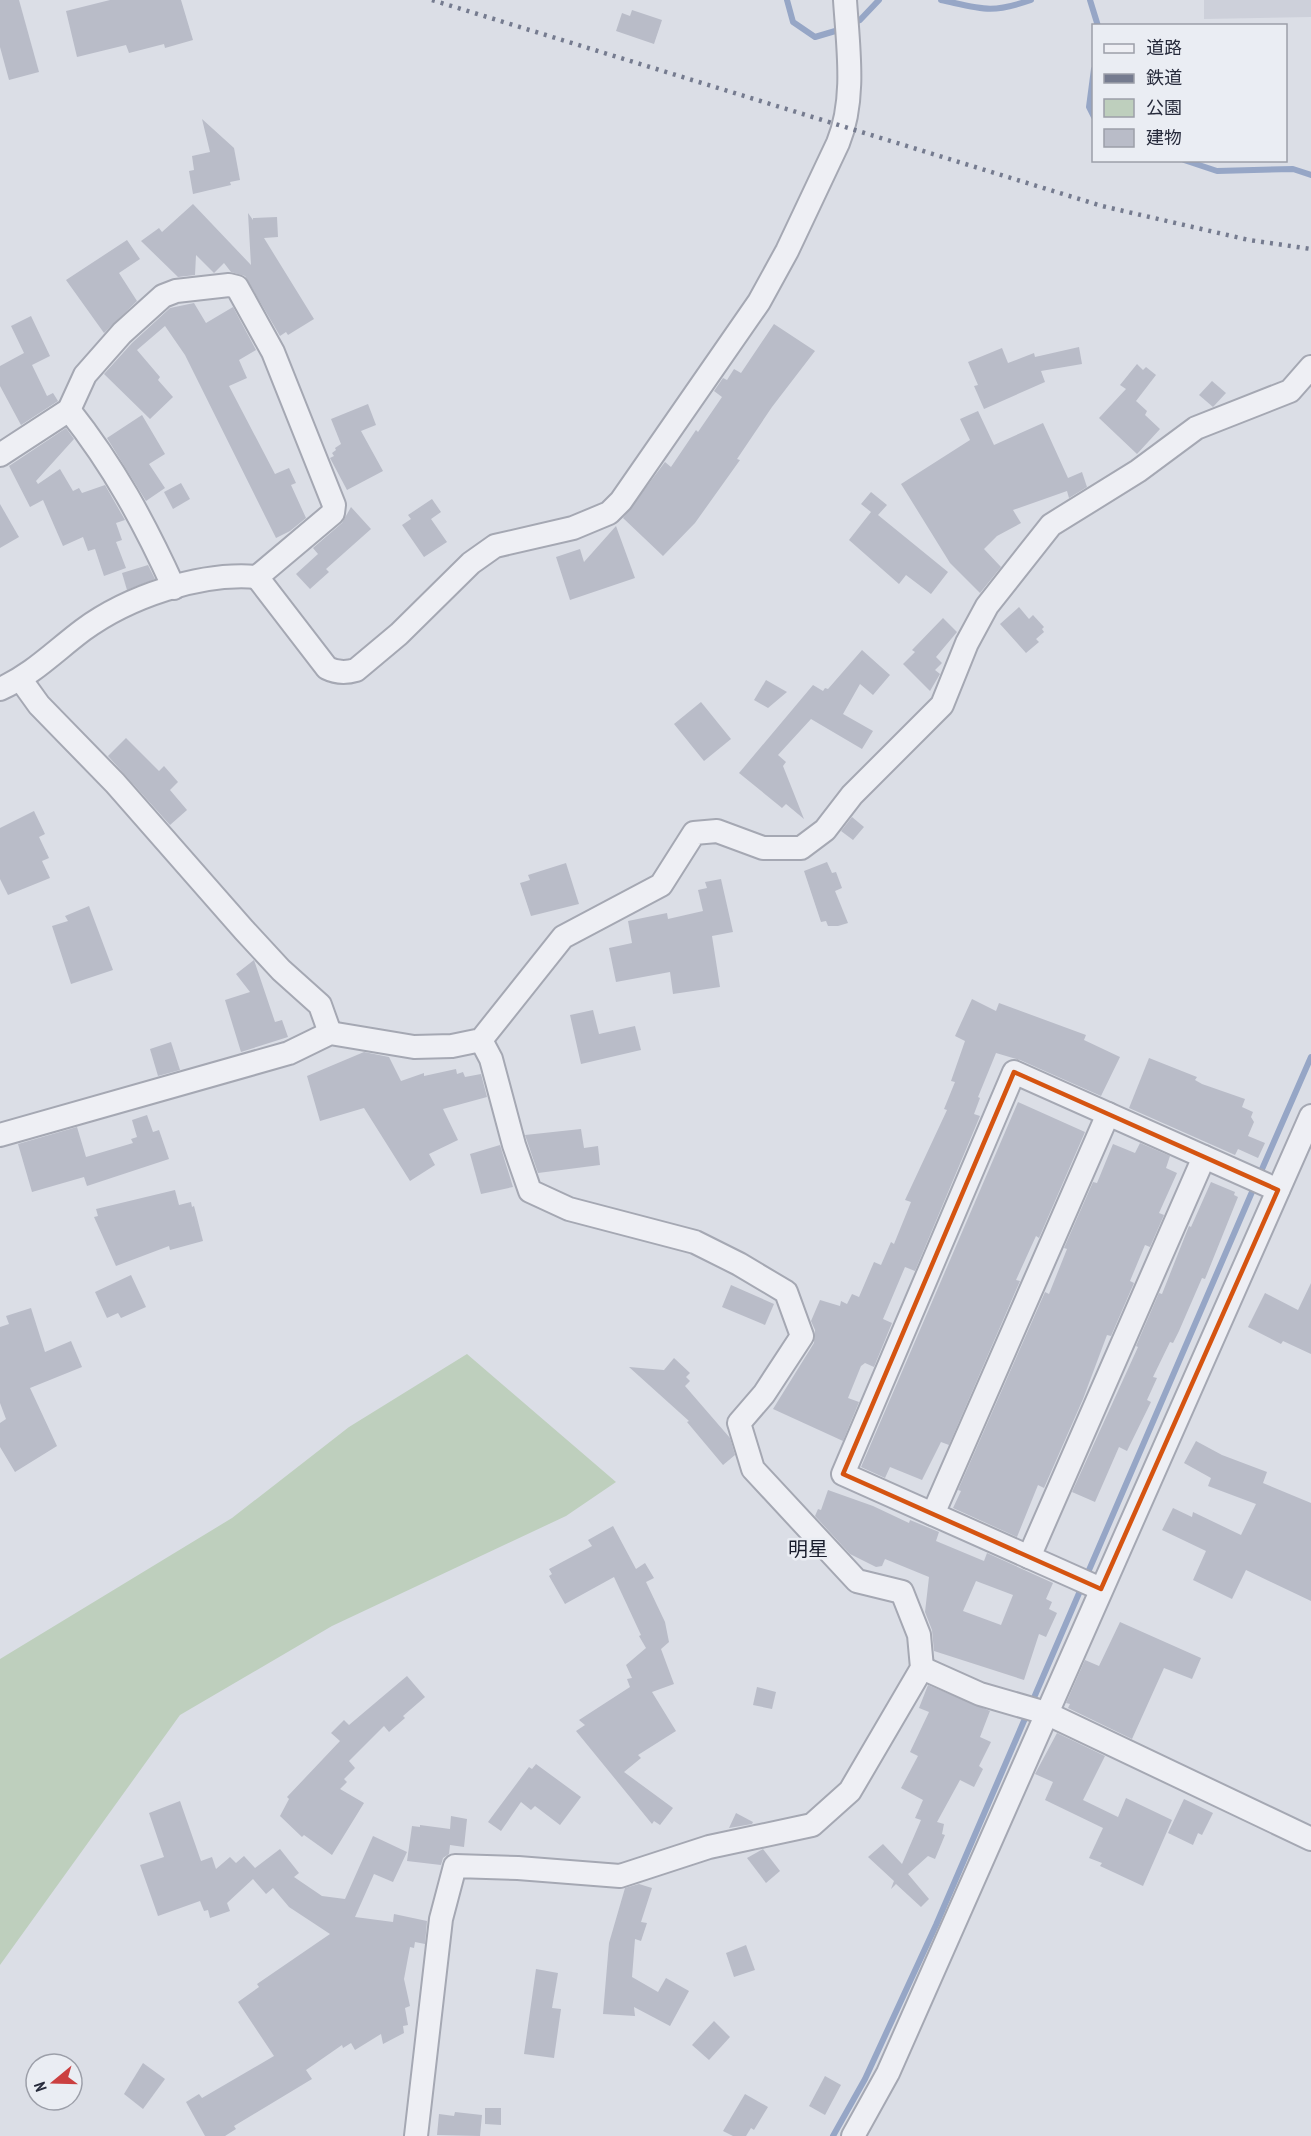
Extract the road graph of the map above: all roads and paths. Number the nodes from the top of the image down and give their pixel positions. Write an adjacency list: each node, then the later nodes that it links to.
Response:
1 (846, 7): 5 (street)
2 (1311, 367): 10 (street)
3 (69, 410): 4 (street); 5 (street); 6 (street)
4 (0, 455)
5 (256, 577): 6 (street)
6 (174, 588): 7 (street)
7 (21, 680): 8 (street); 9 (street)
8 (0, 689)
9 (330, 1033): 10 (street); 13 (street)
10 (481, 1040): 19 (street)
11 (1108, 1114): 14 (street); 16 (street); 16 (street)
12 (1311, 1116): 15 (street)
13 (0, 1135)
14 (1204, 1157): 15 (street); 17 (street)
15 (1266, 1184): 18 (street)
16 (933, 1514): 17 (street)
17 (1029, 1557): 18 (street)
18 (1091, 1585): 20 (street)
19 (922, 1668): 20 (street); 22 (street)
20 (1036, 1710): 21 (street); 23 (street)
21 (1311, 1839)
22 (416, 2136)
23 (853, 2136)

